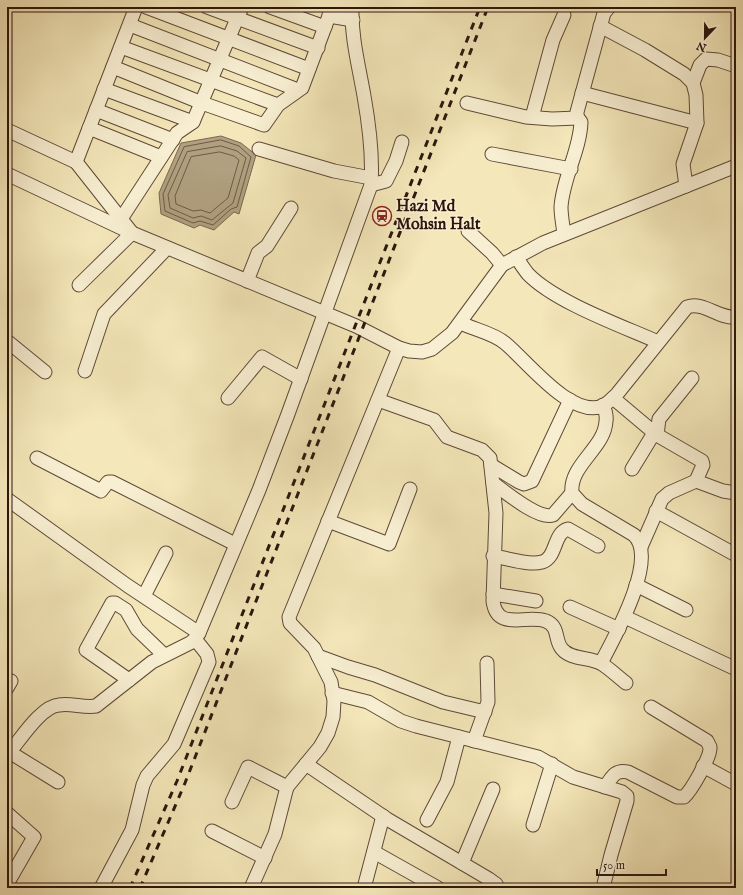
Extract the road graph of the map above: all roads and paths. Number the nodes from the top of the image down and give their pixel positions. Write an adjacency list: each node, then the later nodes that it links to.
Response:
1 (136, 7): 11 (street)
2 (146, 7): 13 (street)
3 (207, 7): 7 (street)
4 (270, 7): 9 (street)
5 (352, 7): 10 (street)
6 (604, 8): 12 (street)
7 (240, 13): 13 (street); 15 (street)
8 (564, 15): 29 (street)
9 (328, 17): 10 (street); 15 (street)
10 (353, 20): 44 (street)
11 (130, 25): 14 (street); 16 (street)
12 (600, 26): 21 (street); 24 (street)
13 (230, 38): 16 (street); 19 (street)
14 (121, 47): 18 (street); 20 (street)
15 (318, 48): 19 (street)
16 (220, 61): 20 (street); 23 (street)
17 (736, 66): 21 (street)
18 (113, 67): 22 (street); 25 (street)
19 (309, 69): 23 (street)
20 (212, 80): 25 (street); 27 (street)
21 (693, 82): 32 (street)
22 (104, 89): 28 (street); 31 (street)
23 (298, 90): 27 (street)
24 (582, 93): 30 (street); 32 (street)
25 (202, 103): 27 (street); 31 (street)
26 (467, 103): 29 (street)
27 (278, 105)
28 (96, 110): 33 (street); 35 (street)
29 (532, 117): 30 (street)
30 (578, 118): 42 (street)
31 (193, 122): 35 (street)
32 (697, 123): 45 (street)
33 (89, 128): 39 (street); 40 (street)
34 (7, 130): 40 (street)
35 (173, 140): 39 (street)
36 (402, 142): 44 (street)
37 (259, 149): 44 (street)
38 (492, 154): 42 (street)
39 (161, 157): 47 (street)
40 (76, 162): 47 (street)
41 (736, 166): 45 (street)
42 (571, 169): 50 (street)
43 (7, 174): 49 (street)
44 (371, 181): 56 (street)
45 (686, 186): 50 (street)
46 (291, 208): 54 (street)
47 (121, 219): 49 (street)
48 (468, 231): 53 (street)
49 (132, 233): 51 (street); 55 (street)
50 (564, 234): 52 (street)
51 (167, 248): 54 (street); 62 (street)
52 (516, 257): 53 (street); 60 (street)
53 (502, 265): 58 (street)
54 (247, 281): 56 (street)
55 (80, 285)
56 (324, 313): 61 (street); 65 (street)
57 (736, 317): 60 (street)
58 (461, 323): 61 (street); 68 (street)
59 (7, 342): 63 (street)
60 (658, 342): 69 (street)
61 (399, 348): 67 (street)
62 (85, 371)
63 (45, 372)
64 (692, 378): 70 (street)
65 (301, 379): 66 (street); 82 (street)
66 (228, 398)
67 (378, 400): 72 (street); 81 (street)
68 (570, 400): 69 (street); 72 (street)
69 (608, 402): 70 (street); 77 (street)
70 (656, 434): 73 (street); 74 (street)
71 (37, 458): 82 (street)
72 (491, 465): 75 (street)
73 (632, 469)
74 (696, 481): 78 (street); 80 (street)
75 (493, 483): 77 (street); 87 (street)
76 (410, 489): 81 (street)
77 (572, 493): 84 (street)
78 (736, 493)
79 (7, 499): 90 (street)
80 (656, 511): 84 (street); 86 (street)
81 (328, 521): 97 (street)
82 (235, 544): 95 (street)
83 (598, 546): 87 (street)
84 (641, 547): 88 (street)
85 (166, 553): 90 (street)
86 (736, 555)
87 (493, 556): 89 (street)
88 (636, 585): 93 (street); 94 (street)
89 (493, 594): 91 (street); 99 (street)
90 (144, 596): 95 (street)
91 (536, 601)
92 (570, 607): 94 (street)
93 (686, 610)
94 (622, 623): 99 (street); 100 (street)
95 (197, 636): 96 (street); 127 (street)
96 (164, 655): 101 (street); 101 (street)
97 (318, 656): 103 (street); 105 (street)
98 (487, 663): 105 (street)
99 (601, 663): 102 (street)
100 (736, 669)
101 (129, 680): 108 (street)
102 (626, 683)
103 (332, 693): 106 (street); 109 (street)
104 (651, 707): 111 (street)
105 (485, 712): 107 (street)
106 (459, 737): 107 (street); 120 (street)
107 (474, 741): 110 (street)
108 (9, 748): 112 (street)
109 (306, 764): 114 (street); 119 (street)
110 (552, 764): 115 (street); 121 (street)
111 (703, 766): 113 (street); 115 (street)
112 (58, 782)
113 (736, 784)
114 (287, 787): 117 (street); 124 (street)
115 (605, 787): 132 (street)
116 (493, 789): 125 (street)
117 (232, 802)
118 (7, 813): 126 (street)
119 (383, 816): 123 (street); 125 (street)
120 (427, 820)
121 (533, 824)
122 (212, 831): 124 (street)
123 (374, 852): 129 (street); 130 (street)
124 (265, 858): 128 (street)
125 (462, 863): 131 (street)
126 (7, 884)
127 (101, 888)
128 (251, 888)
129 (364, 888)
130 (438, 888)
131 (498, 888)
132 (603, 888)

